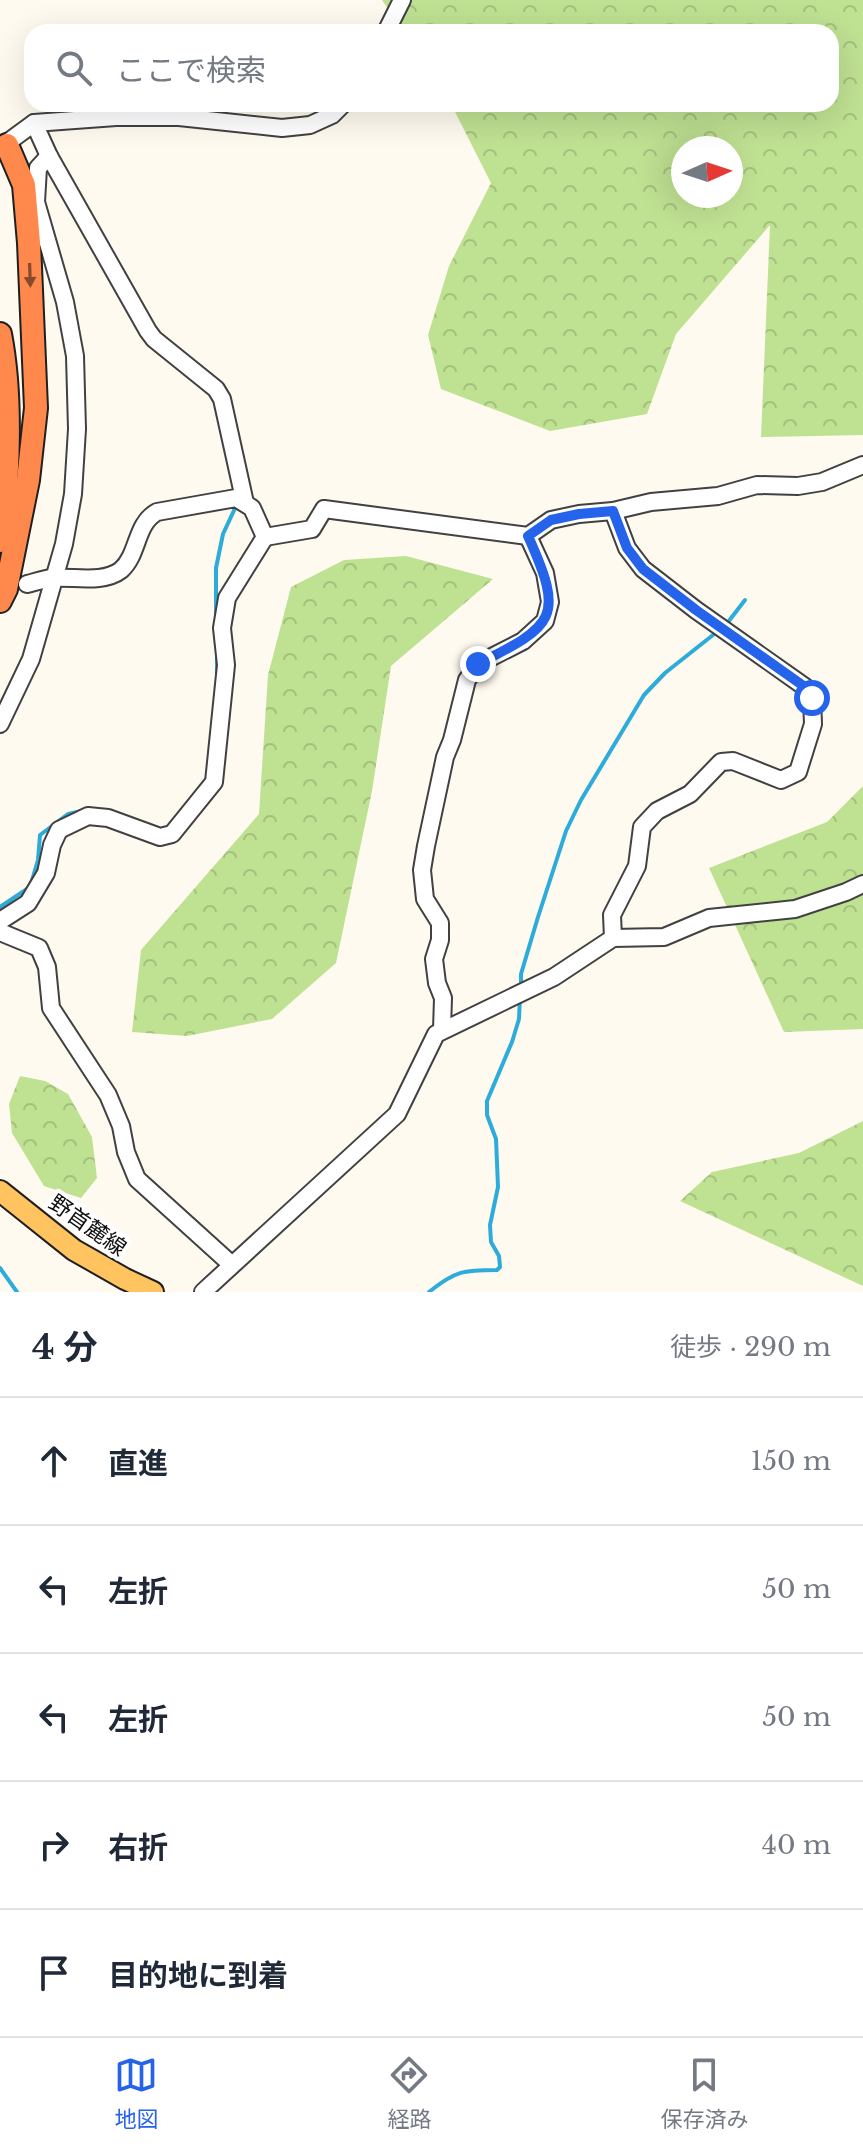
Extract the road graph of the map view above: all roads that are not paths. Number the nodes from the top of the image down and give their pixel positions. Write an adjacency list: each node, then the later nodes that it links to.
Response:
1 (402, 0): 2 (street)
2 (390, 24)
3 (335, 112): 4 (street)
4 (34, 123): 5 (street); 6 (street)
5 (2, 142): 16 (highway, one-way to 16)
6 (49, 156): 9 (street); 14 (street)
7 (0, 334): 13 (highway)
8 (863, 465): 10 (street)
9 (245, 503): 12 (street); 14 (street)
10 (613, 511): 11 (street); 21 (street)
11 (528, 536): 12 (street); 22 (street)
12 (265, 537): 19 (street)
13 (0, 541)
14 (53, 578): 15 (street); 17 (street)
15 (27, 584)
16 (0, 601)
17 (0, 724)
18 (863, 884): 21 (street)
19 (0, 921)
20 (0, 932): 24 (street)
21 (613, 938): 22 (street)
22 (442, 1030): 24 (street)
23 (0, 1191): 25 (main road, 野首麓線)
24 (232, 1265): 26 (street)
25 (153, 1292)
26 (203, 1292)

